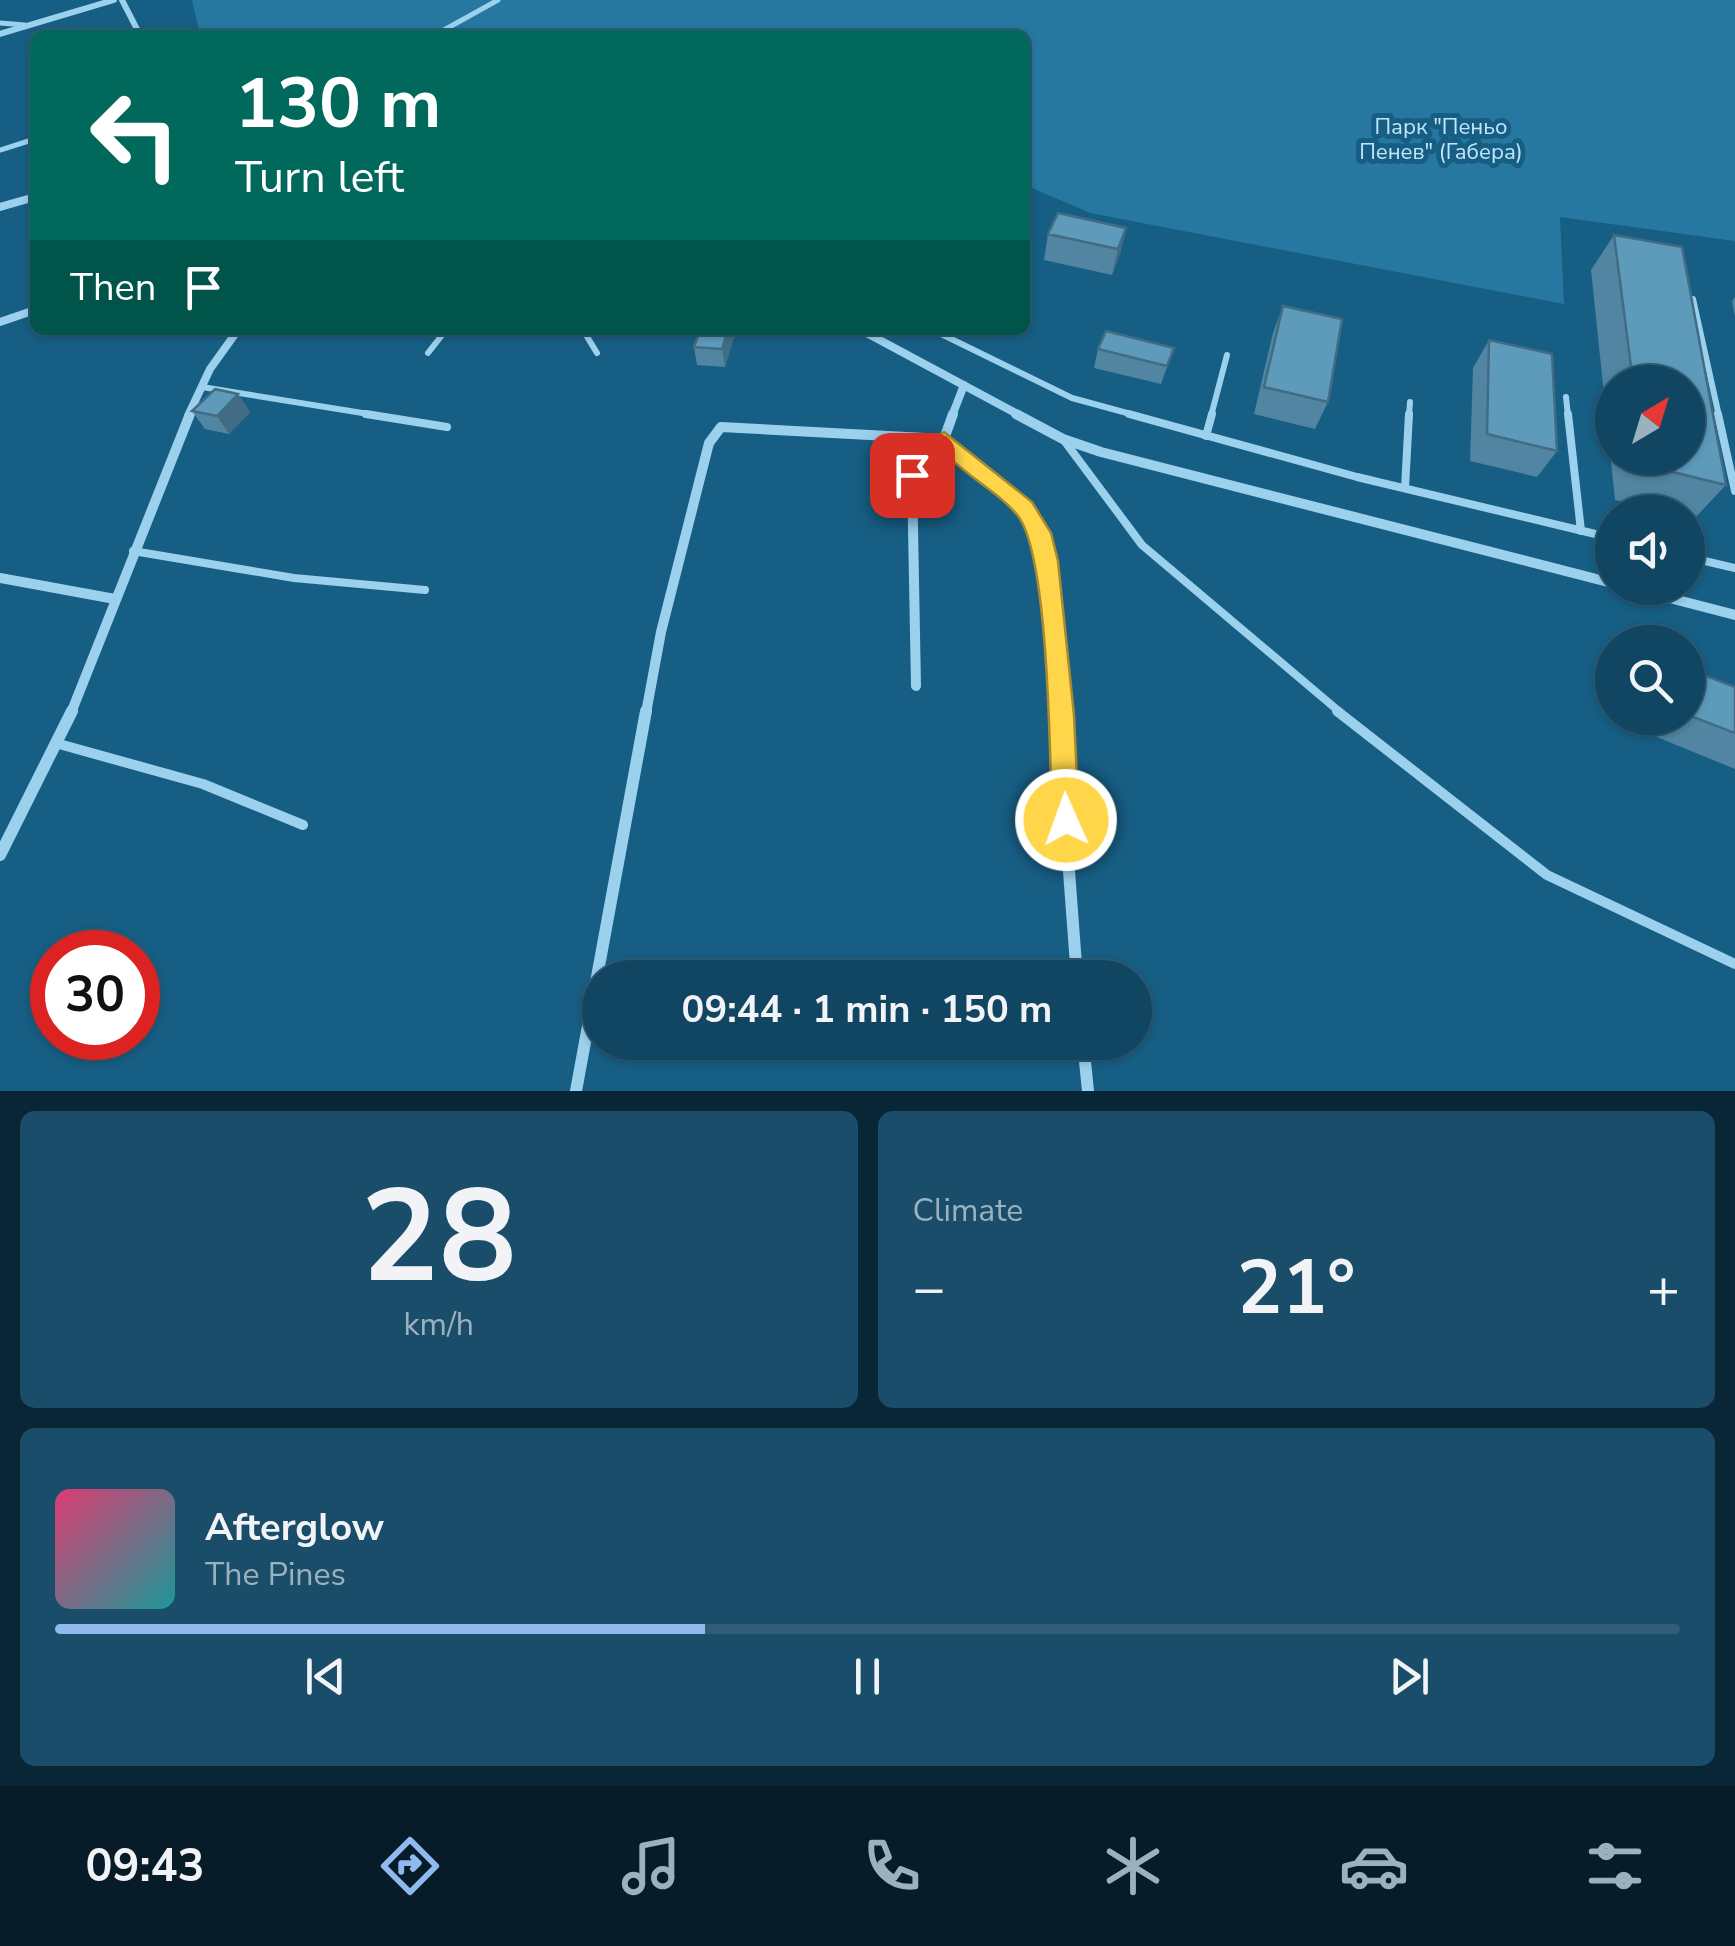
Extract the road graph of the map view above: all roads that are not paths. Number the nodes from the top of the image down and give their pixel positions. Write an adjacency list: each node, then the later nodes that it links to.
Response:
1 (114, 0): 5 (street)
2 (122, 0): 6 (street)
3 (498, 0): 7 (lane)
4 (0, 23): 5 (lane)
5 (27, 26): 8 (street)
6 (137, 30)
7 (444, 30)
8 (0, 34)
9 (30, 141): 10 (lane)
10 (0, 150)
11 (30, 199): 12 (street)
12 (0, 208)
13 (1694, 299): 33 (lane)
14 (30, 312): 15 (street)
15 (0, 322)
16 (235, 335): 25 (street)
17 (442, 335): 22 (lane)
18 (586, 335): 21 (lane)
19 (871, 335): 24 (street)
20 (944, 335): 29 (lane)
21 (598, 352)
22 (428, 353)
23 (1227, 355): 29 (lane)
24 (964, 386): 30 (street); 31 (street)
25 (202, 387): 28 (lane); 36 (street)
26 (1566, 397): 34 (lane)
27 (1410, 402): 32 (lane)
28 (448, 427)
29 (1206, 436): 32 (lane)
30 (944, 439): 45 (street); 49 (street); 52 (street)
31 (1063, 439): 40 (street); 50 (lane)
32 (1406, 488): 34 (lane)
33 (1735, 490)
34 (1581, 531): 35 (lane)
35 (1595, 534)
36 (133, 551): 41 (lane); 42 (street)
37 (1705, 561): 38 (lane)
38 (1735, 568)
39 (0, 578): 42 (street)
40 (1595, 579)
41 (425, 590)
42 (115, 599): 46 (street)
43 (1699, 605): 44 (street)
44 (1735, 614)
45 (916, 686)
46 (58, 744): 47 (lane); 48 (street)
47 (302, 825)
48 (0, 855)
49 (1076, 960)
50 (1735, 964)
51 (1085, 1060): 53 (street)
52 (576, 1091)
53 (1088, 1091)

